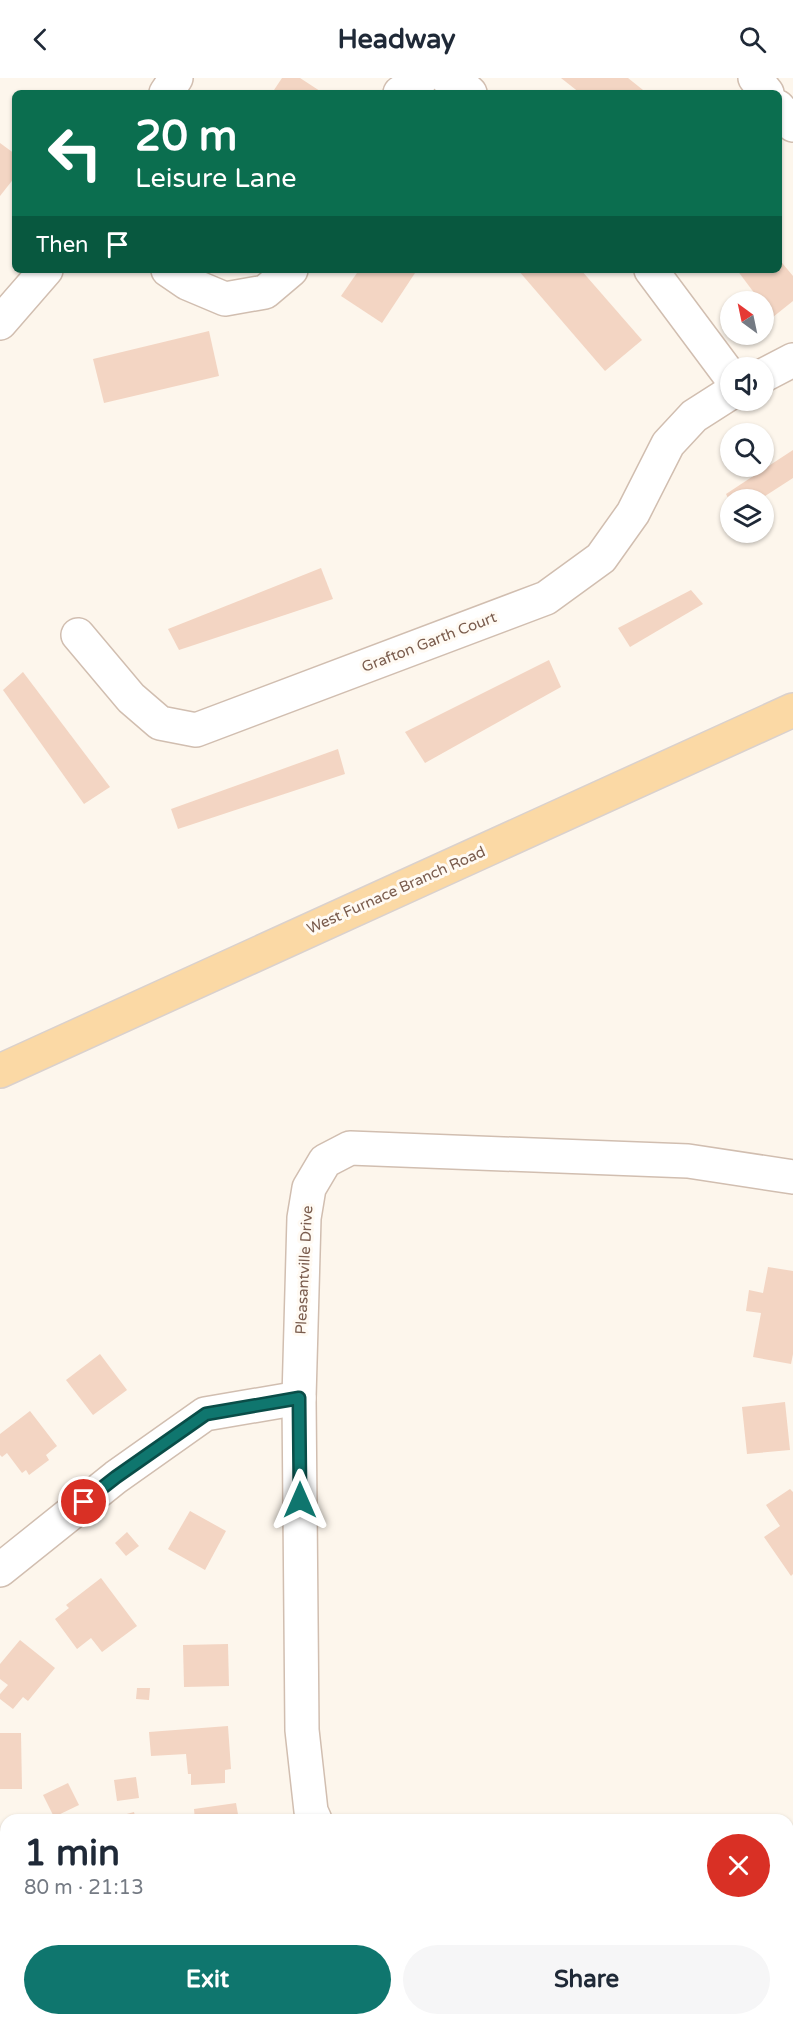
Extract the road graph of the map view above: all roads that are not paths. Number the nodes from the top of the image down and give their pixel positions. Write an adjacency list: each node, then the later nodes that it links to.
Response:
1 (422, 78): 4 (street)
2 (447, 78): 5 (street)
3 (755, 78): 6 (street)
4 (404, 90)
5 (467, 90)
6 (765, 90)
7 (782, 112): 8 (street)
8 (793, 125)
9 (43, 273): 13 (street)
10 (172, 273): 11 (street)
11 (287, 273)
12 (653, 273): 15 (street)
13 (0, 323)
14 (793, 360): 16 (street)
15 (720, 363)
16 (774, 370)
17 (720, 399): 18 (street, Grafton Garth Court)
18 (78, 635)
19 (793, 710): 20 (main road, West Furnace Branch Road)
20 (0, 1071)
21 (793, 1178): 22 (street, Pleasantville Drive)
22 (299, 1398): 23 (street); 24 (street, Pleasantville Drive)
23 (0, 1570)
24 (312, 1814)

